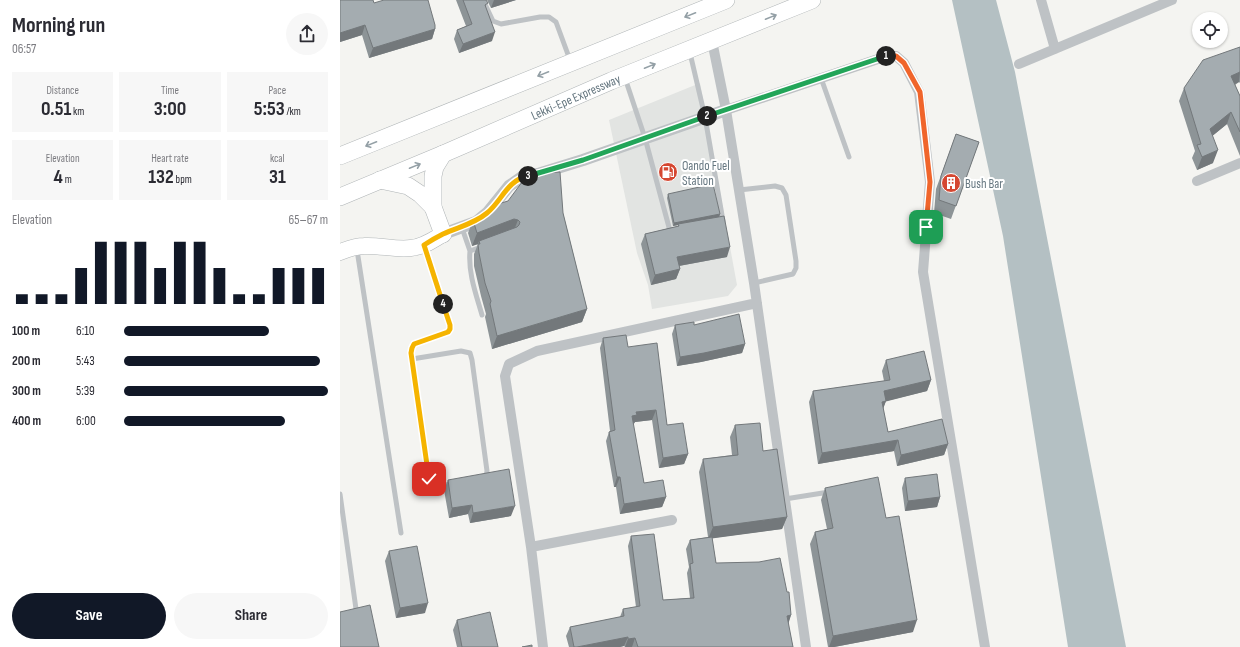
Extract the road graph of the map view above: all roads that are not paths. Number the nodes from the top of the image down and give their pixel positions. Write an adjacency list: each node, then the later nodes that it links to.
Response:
1 (482, 0): 9 (lane)
2 (726, 0): 9 (highway, one-way to 9)
3 (812, 0): 6 (highway, Lekki-Epe Expressway, one-way to 3)
4 (1041, 0): 7 (street)
5 (1172, 0): 7 (street)
6 (712, 41): 8 (highway, Lekki-Epe Expressway); 13 (street)
7 (1055, 49): 10 (street)
8 (689, 50): 11 (highway, Lekki-Epe Expressway, one-way to 8); 14 (lane)
9 (571, 63): 17 (highway, one-way to 17)
10 (1019, 64)
11 (624, 76): 15 (lane); 16 (highway, Lekki-Epe Expressway)
12 (821, 78): 13 (street); 18 (lane); 49 (street)
13 (726, 110): 14 (street); 22 (street)
14 (705, 117): 15 (street); 25 (lane)
15 (645, 138): 26 (street); 27 (lane)
16 (444, 154): 20 (highway, Lekki-Epe Expressway, one-way to 16); 24 (highway)
17 (340, 156)
18 (849, 157)
19 (1240, 162): 21 (street)
20 (380, 180): 23 (highway, Lekki-Epe Expressway); 24 (highway)
21 (1197, 181)
22 (739, 190): 34 (street); 34 (lane)
23 (340, 197)
24 (433, 207): 28 (highway)
25 (716, 222)
26 (461, 227): 28 (street); 32 (lane)
27 (680, 230)
28 (443, 234): 29 (main road)
29 (424, 245): 30 (main road); 37 (lane)
30 (356, 246): 33 (main road); 44 (lane)
31 (484, 246): 32 (lane)
32 (470, 251): 36 (lane)
33 (340, 252)
34 (754, 282): 35 (street)
35 (757, 303): 42 (street); 45 (street)
36 (482, 315)
37 (412, 359): 38 (lane); 39 (lane)
38 (477, 480)
39 (456, 483)
40 (835, 490): 42 (lane)
41 (340, 494): 46 (lane)
42 (784, 499): 48 (street)
43 (672, 520): 45 (street)
44 (401, 533)
45 (530, 547): 47 (street)
46 (356, 609)
47 (543, 647)
48 (806, 647)
49 (985, 647)

